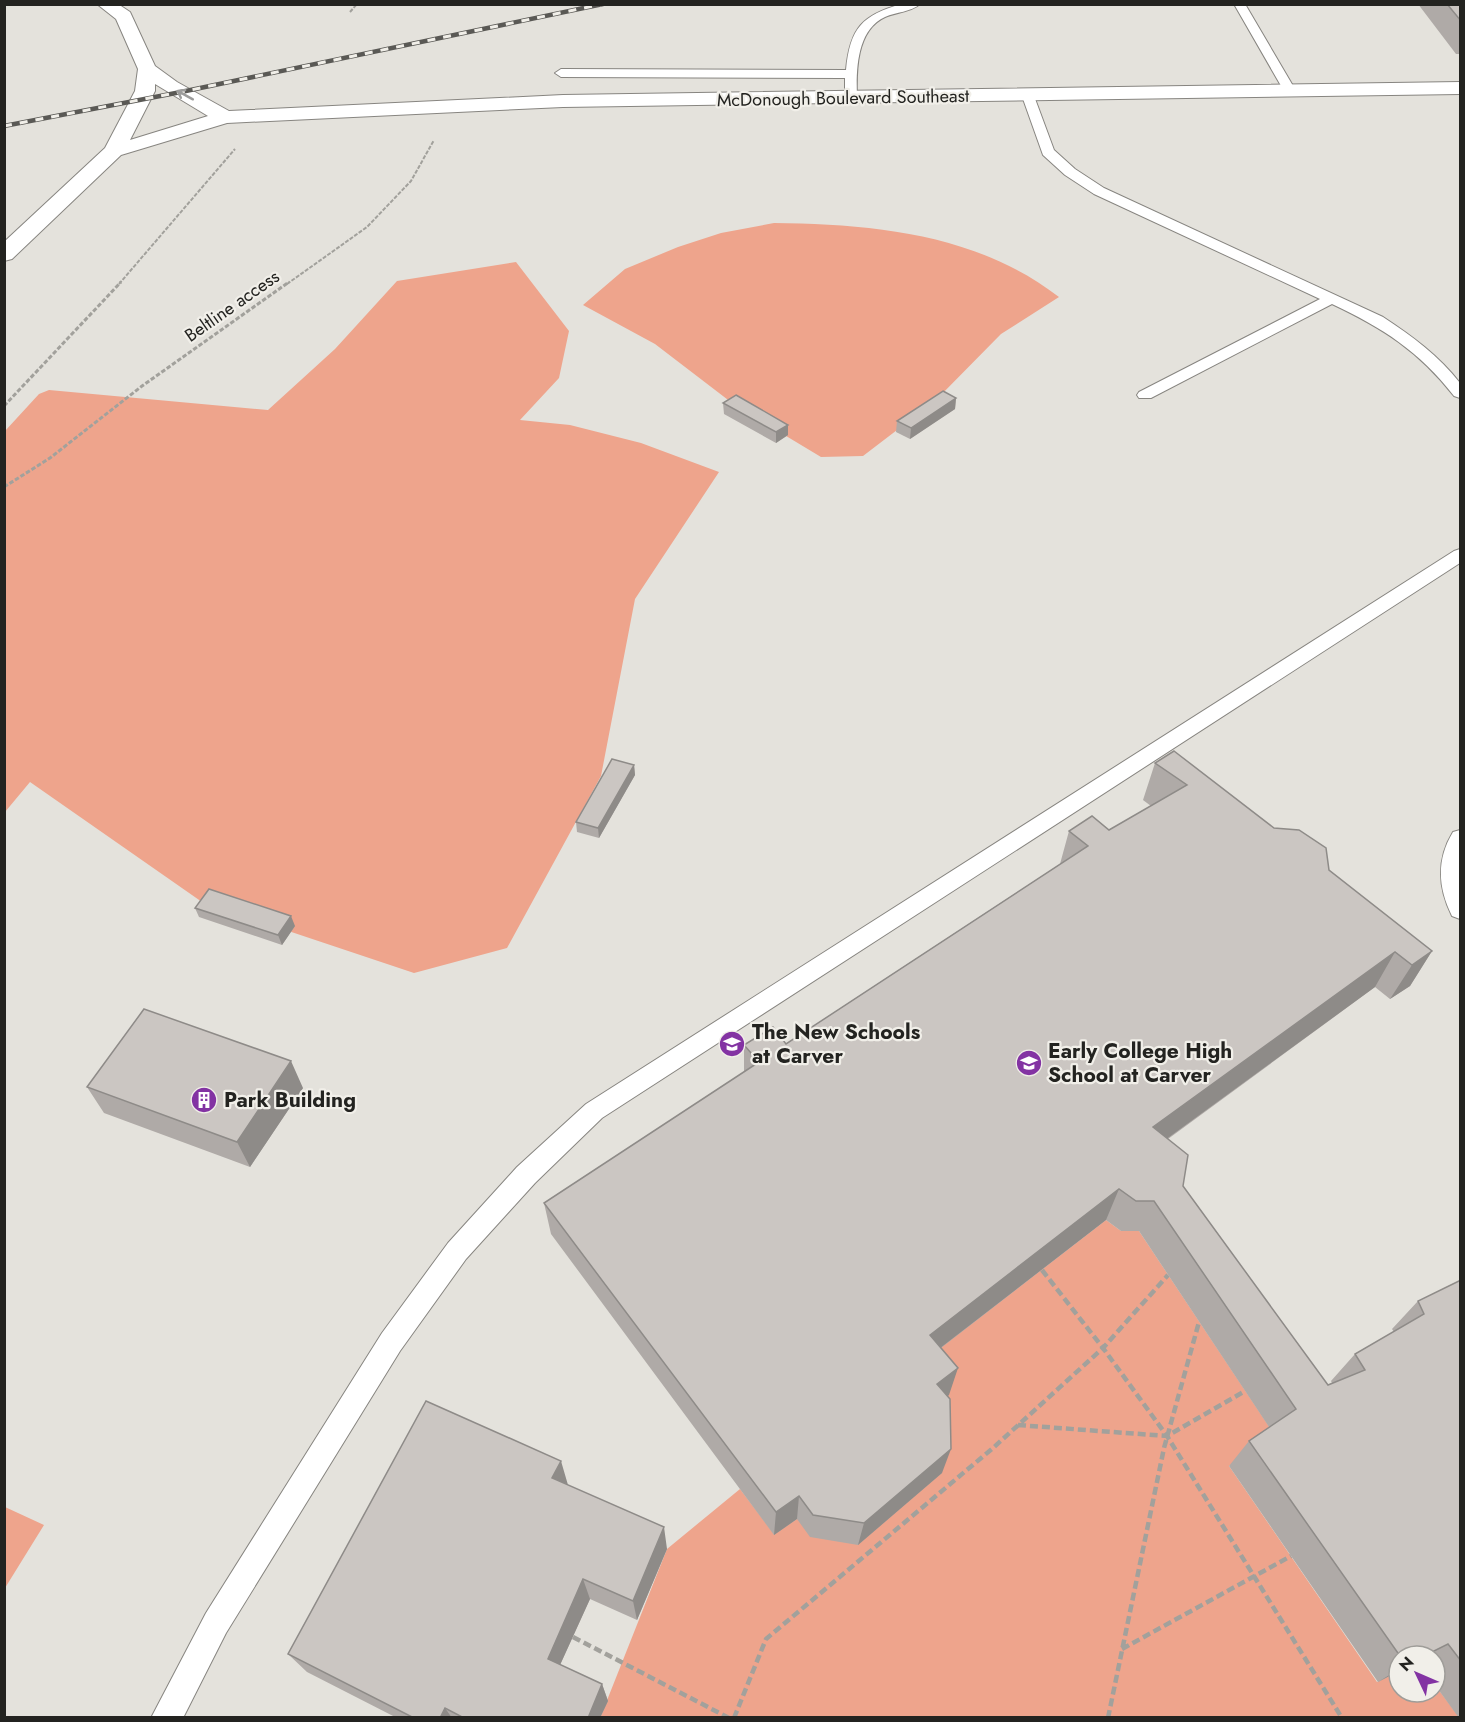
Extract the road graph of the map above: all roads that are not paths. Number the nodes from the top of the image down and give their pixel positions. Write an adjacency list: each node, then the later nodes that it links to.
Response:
1 (105, 4): 4 (main road)
2 (915, 4): 6 (lane)
3 (1239, 4): 8 (lane)
4 (147, 69): 11 (main road, one-way to 4); 12 (main road)
5 (561, 73): 6 (lane)
6 (850, 74): 10 (lane)
7 (1461, 88): 8 (main road, McDonough Boulevard Southeast)
8 (1290, 91): 9 (main road, McDonough Boulevard Southeast)
9 (1028, 96): 10 (main road, McDonough Boulevard Southeast); 14 (lane)
10 (851, 98): 11 (main road, McDonough Boulevard Southeast)
11 (225, 117): 12 (main road, McDonough Boulevard Southeast)
12 (114, 151): 13 (main road)
13 (4, 254)
14 (1332, 298): 15 (lane); 16 (lane)
15 (1461, 393)
16 (1144, 395)
17 (1461, 555): 20 (lane)
18 (1461, 838): 19 (lane)
19 (1461, 910)
20 (166, 1718)

